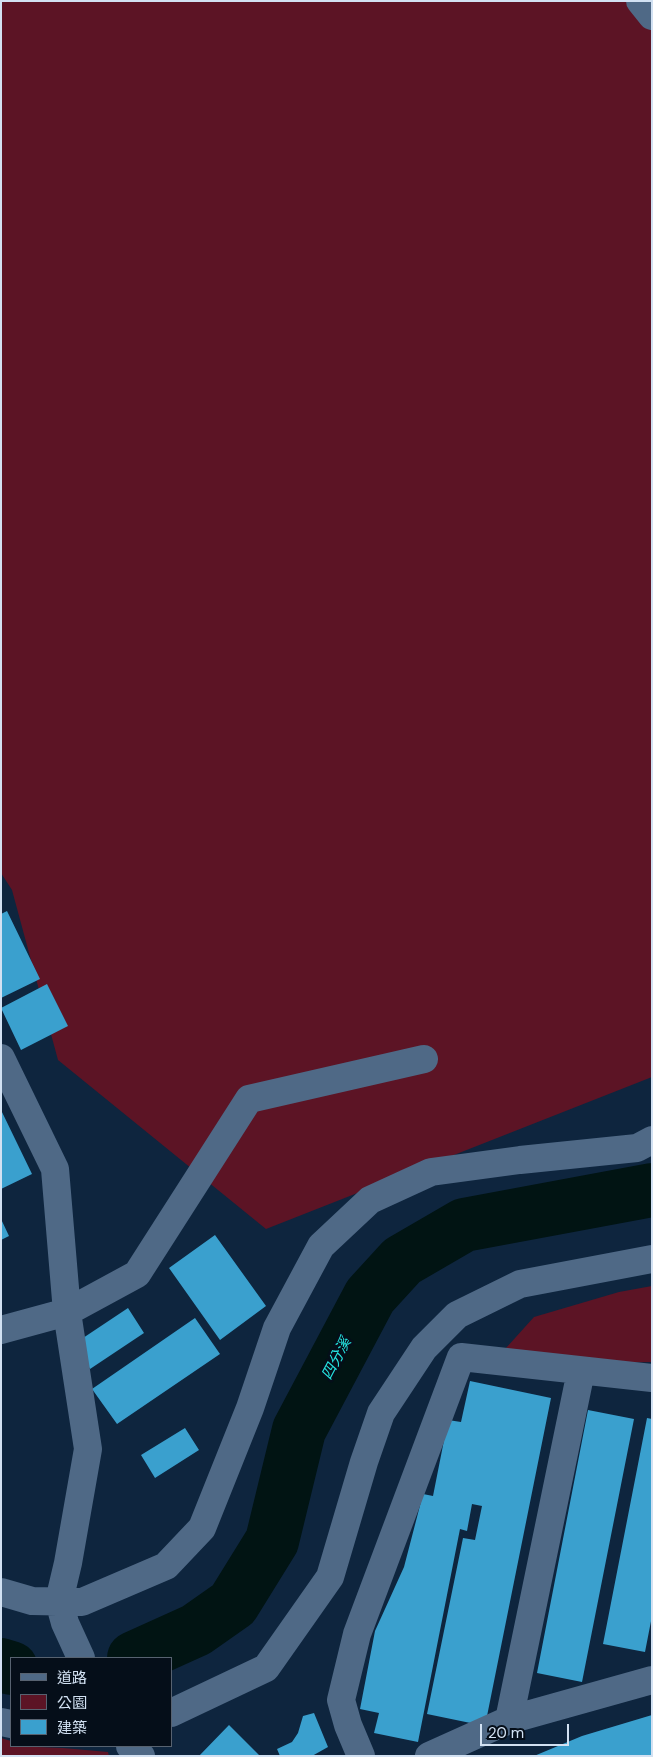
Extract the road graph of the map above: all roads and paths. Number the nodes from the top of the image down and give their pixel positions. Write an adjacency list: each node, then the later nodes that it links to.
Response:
1 (640, 1): 2 (lane)
2 (652, 16)
3 (1, 1058): 7 (lane)
4 (424, 1059): 7 (lane)
5 (652, 1140): 12 (lane)
6 (652, 1259): 15 (lane)
7 (68, 1312): 8 (lane); 12 (lane)
8 (1, 1330)
9 (581, 1371): 10 (lane); 16 (lane); 19 (lane)
10 (652, 1378)
11 (1, 1592): 12 (lane)
12 (62, 1612): 13 (lane)
13 (81, 1657)
14 (652, 1680): 16 (lane)
15 (172, 1713)
16 (509, 1720): 20 (lane)
17 (131, 1747): 18 (lane)
18 (141, 1756)
19 (361, 1756)
20 (429, 1756)

